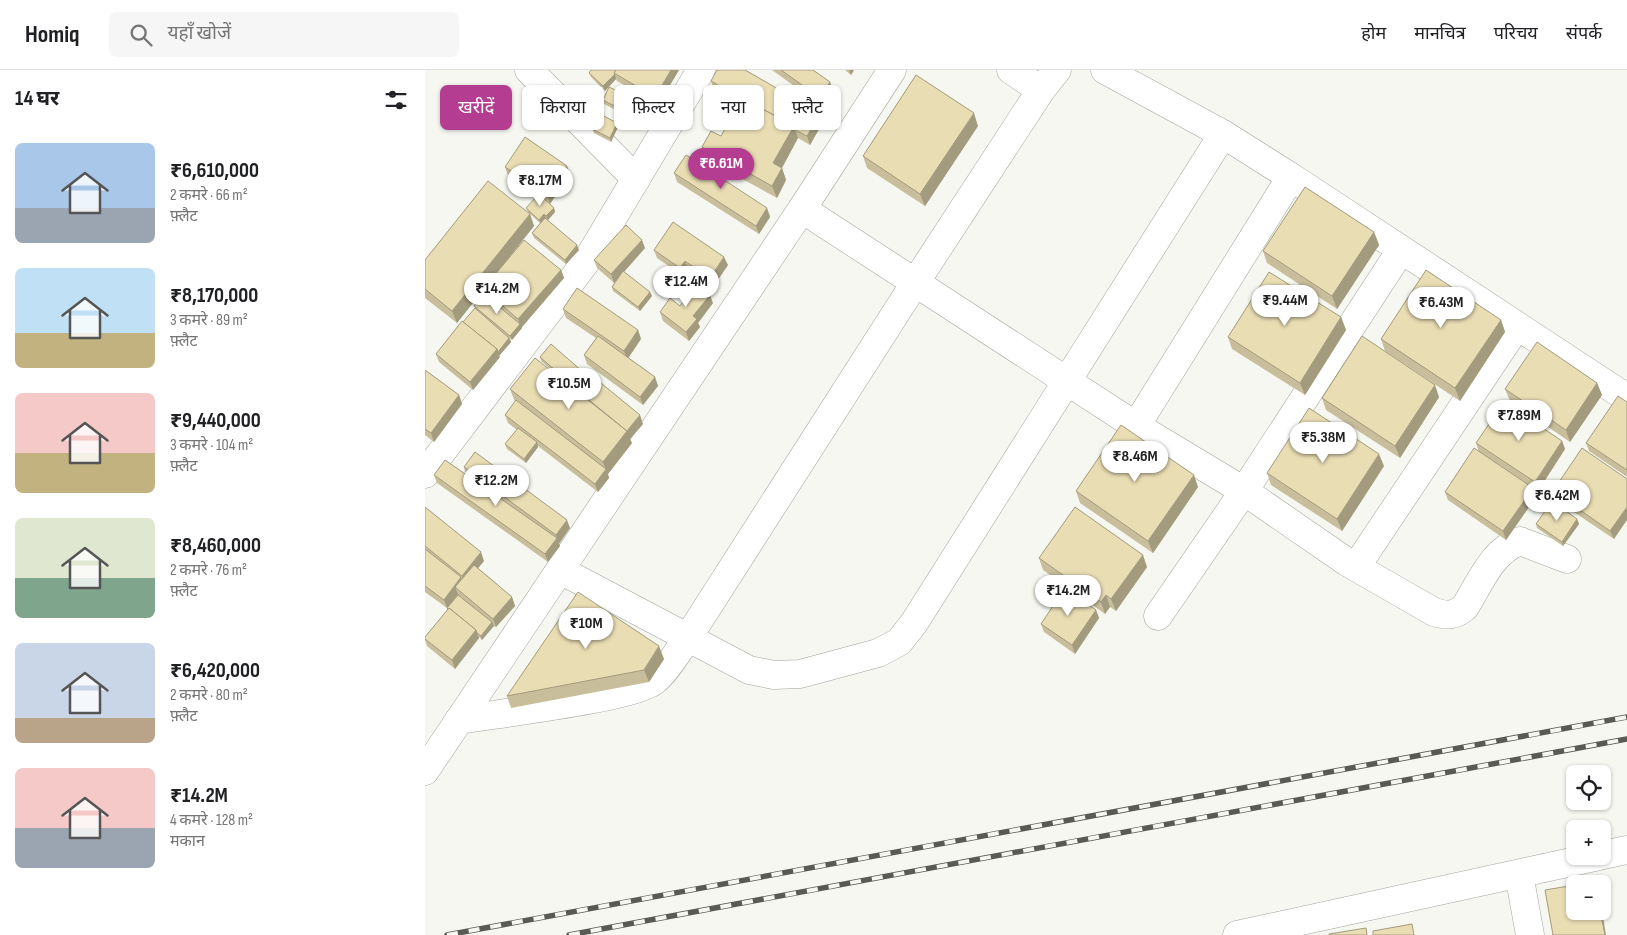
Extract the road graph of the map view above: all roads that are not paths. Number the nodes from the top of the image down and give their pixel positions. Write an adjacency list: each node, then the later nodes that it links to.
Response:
1 (529, 70): 9 (street)
2 (701, 70): 9 (street)
3 (892, 70): 10 (street)
4 (1011, 70): 6 (street)
5 (1105, 70): 7 (street)
6 (1049, 80): 12 (street)
7 (1223, 134): 8 (street); 14 (street)
8 (1291, 177): 11 (street); 16 (street)
9 (636, 179): 17 (street)
10 (801, 209): 12 (street); 21 (street)
11 (1401, 250): 13 (street); 18 (street)
12 (915, 283): 14 (street); 23 (street)
13 (1517, 326): 15 (street); 20 (street)
14 (1067, 382): 16 (street); 23 (street)
15 (1627, 398)
16 (1136, 426): 18 (street)
17 (425, 474)
18 (1244, 491): 20 (street); 22 (street)
19 (1567, 559): 20 (street)
20 (1356, 567)
21 (560, 570): 23 (street); 24 (street)
22 (1158, 616)
23 (687, 639): 24 (street)
24 (459, 720): 25 (street)
25 (425, 771)
26 (1627, 850): 27 (street)
27 (1611, 854)
28 (1566, 864): 29 (street)
29 (1519, 874): 30 (street); 31 (street)
30 (1237, 935)
31 (1530, 935)

